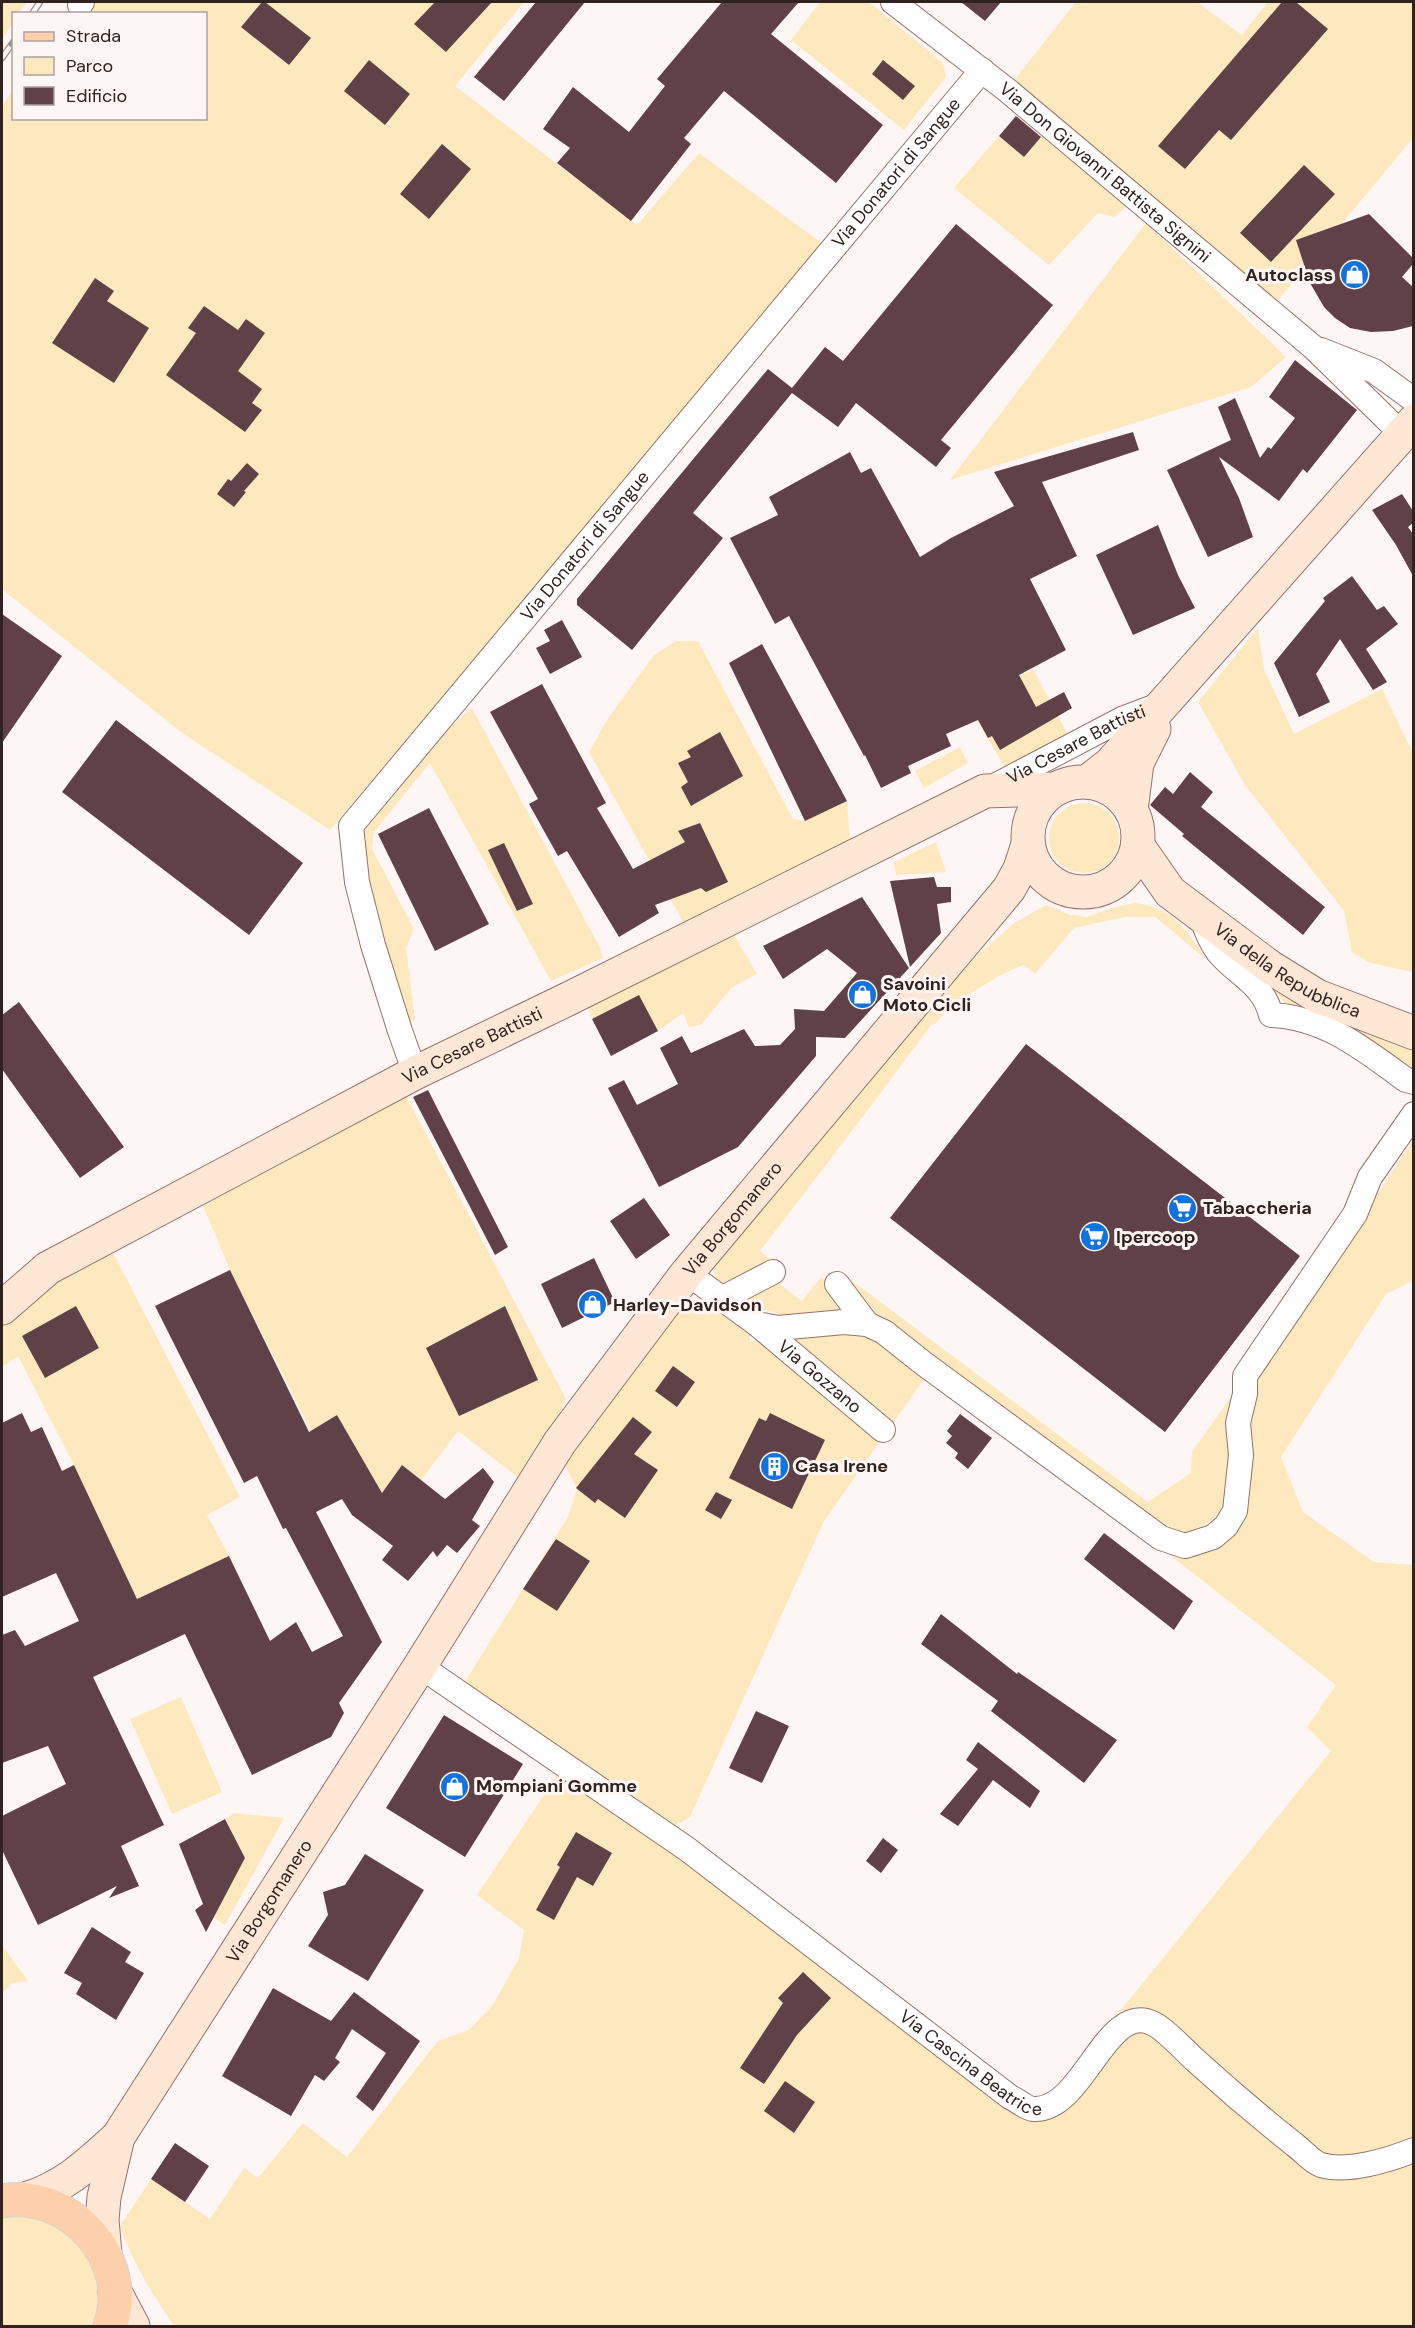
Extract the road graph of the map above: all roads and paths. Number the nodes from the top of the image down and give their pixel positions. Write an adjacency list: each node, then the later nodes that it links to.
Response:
1 (893, 2): 2 (street, Via Don Giovanni Battista Signini)
2 (982, 70): 3 (street, Via Don Giovanni Battista Signini); 19 (street, Via Donatori di Sangue)
3 (1313, 347): 4 (street, Via Don Giovanni Battista Signini); 5 (street, Via Don Giovanni Battista Signini)
4 (1413, 400)
5 (1410, 435): 6 (main road)
6 (1167, 701): 7 (main road); 9 (street, Via Cesare Battisti); 10 (main road)
7 (1087, 782): 8 (main road); 10 (main road)
8 (1055, 789): 9 (main road, Via Cesare Battisti); 11 (main road)
9 (971, 798): 11 (main road, Via Cesare Battisti); 19 (main road, Via Cesare Battisti)
10 (1131, 810): 12 (main road)
11 (1028, 839): 13 (main road); 17 (main road, Via Borgomanero)
12 (1138, 846): 14 (main road); 15 (main road, Via della Repubblica)
13 (1059, 887): 14 (main road); 17 (main road, Via Borgomanero)
14 (1106, 888): 15 (main road, Via della Repubblica)
15 (1170, 892): 16 (main road, Via della Repubblica)
16 (1201, 915): 18 (main road, Via della Repubblica); 20 (street)
17 (969, 939): 23 (main road, Via Borgomanero)
18 (1413, 1034)
19 (416, 1073): 26 (main road, Via Cesare Battisti)
20 (1413, 1082)
21 (1413, 1114): 28 (street)
22 (773, 1272): 25 (street)
23 (687, 1273): 25 (street, Via Gozzano); 30 (main road, Via Borgomanero)
24 (837, 1284): 28 (street)
25 (722, 1299): 27 (street, Via Gozzano)
26 (2, 1308)
27 (757, 1324): 28 (street, Via Gozzano); 29 (street, Via Gozzano)
28 (867, 1324)
29 (883, 1430)
30 (420, 1666): 31 (main road, Via Borgomanero); 32 (street, Via Cascina Beatrice)
31 (118, 2137): 33 (main road, Via Borgomanero); 34 (main road, Via Borgomanero)
32 (1413, 2150)
33 (10, 2198): 34 (main road)
34 (105, 2253): 35 (main road)
35 (115, 2292): 36 (main road); 37 (main road)
36 (111, 2326)
37 (133, 2326)

